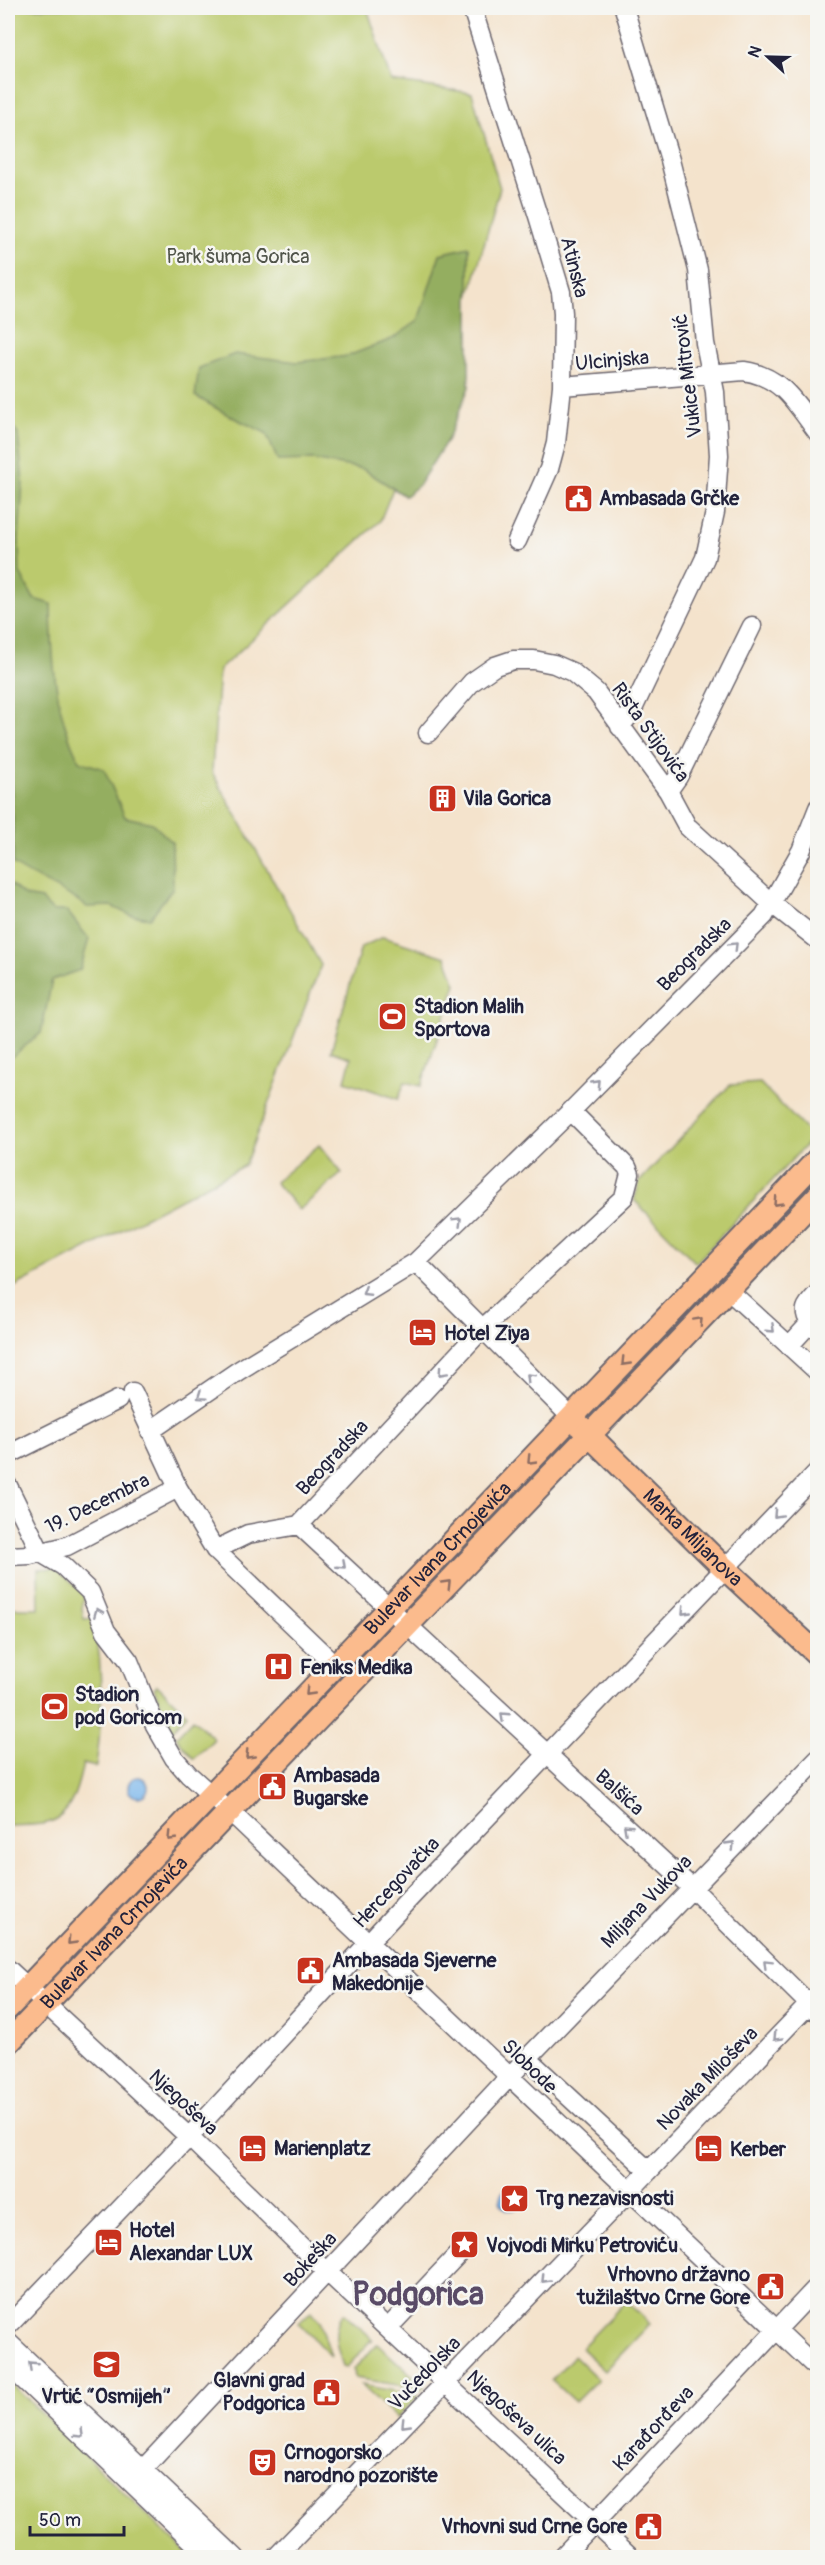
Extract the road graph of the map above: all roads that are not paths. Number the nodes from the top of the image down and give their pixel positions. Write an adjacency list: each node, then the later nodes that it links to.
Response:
1 (472, 8): 4 (street, Atinska)
2 (624, 8): 3 (street, Vukice Mitrović)
3 (711, 373): 4 (street, Ulcinjska); 5 (street, Ulcinjska); 8 (street, Vukice Mitrović)
4 (562, 386): 6 (street, Atinska)
5 (818, 433)
6 (517, 541)
7 (752, 626): 10 (street)
8 (620, 728): 9 (street, Rista Stijovića); 10 (street, Rista Stijovića)
9 (428, 733)
10 (668, 791): 12 (street, Rista Stijovića)
11 (818, 808): 12 (street, Beogradska)
12 (771, 903): 13 (street, Rista Stijovića); 14 (street, Beogradska, one-way to 12)
13 (818, 940)
14 (572, 1111): 17 (street, Beogradska, one-way to 14); 21 (street, Beogradska)
15 (818, 1159): 24 (main road, Bulevar Ivana Crnojevića, one-way to 24)
16 (818, 1196): 18 (main road, Bulevar Ivana Crnojevića)
17 (416, 1262): 21 (street); 25 (street, Beogradska, one-way to 25)
18 (728, 1290): 22 (street, one-way to 22); 26 (main road, Bulevar Ivana Crnojevića, one-way to 18)
19 (818, 1293): 20 (street)
20 (814, 1327): 22 (street)
21 (482, 1329): 24 (street, one-way to 21); 31 (street, Beogradska, one-way to 31)
22 (789, 1346): 23 (street)
23 (818, 1372)
24 (572, 1418): 26 (main road, Marka Miljanova); 36 (main road, Bulevar Ivana Crnojevića, one-way to 36)
25 (150, 1431): 27 (street); 30 (street, 19. Decembra)
26 (590, 1435): 35 (main road, Marka Miljanova); 37 (main road, Bulevar Ivana Crnojevića, one-way to 26)
27 (8, 1455)
28 (818, 1471): 35 (street, Hercegovačka, one-way to 35)
29 (8, 1486): 33 (street, 19. Decembra)
30 (178, 1488): 32 (street); 33 (street, 19. Decembra)
31 (299, 1525): 32 (street); 36 (street, Beogradska, one-way to 36)
32 (215, 1550): 39 (street)
33 (42, 1553): 34 (street, 19. Decembra); 42 (street, 19. Decembra, one-way to 33)
34 (8, 1556)
35 (726, 1569): 38 (main road, Marka Miljanova); 40 (street, Hercegovačka, one-way to 40)
36 (389, 1609): 37 (street, Balšića); 39 (main road, Bulevar Ivana Crnojevića)
37 (407, 1626): 40 (street, Balšića, one-way to 37); 43 (main road, Bulevar Ivana Crnojevića)
38 (818, 1655)
39 (335, 1665): 42 (main road, Bulevar Ivana Crnojevića, one-way to 42)
40 (548, 1756): 44 (street, Balšića, one-way to 40); 45 (street, Hercegovačka)
41 (818, 1759): 44 (street, Miljana Vukova, one-way to 41)
42 (211, 1794): 43 (street, Slobode); 47 (main road, Bulevar Ivana Crnojevića, one-way to 47)
43 (230, 1811): 45 (street, Slobode); 48 (main road, Bulevar Ivana Crnojevića)
44 (691, 1887): 49 (street, Balšića, one-way to 44); 52 (street, Miljana Vukova)
45 (369, 1943): 53 (street, Slobode); 54 (street, Hercegovačka)
46 (8, 1969): 47 (street, Njegoševa)
47 (27, 1987): 48 (street, Njegoševa); 50 (main road, Bulevar Ivana Crnojevića)
48 (45, 2004): 51 (main road, Bulevar Ivana Crnojevića); 54 (street, Njegoševa)
49 (815, 2004): 55 (street, Novaka Miloševa, one-way to 55)
50 (8, 2008)
51 (8, 2043)
52 (528, 2058): 53 (street, Miljana Vukova); 55 (street)
53 (505, 2082): 56 (street, Slobode); 58 (street, Bokeška)
54 (189, 2137): 58 (street, Njegoševa); 62 (street, Hercegovačka)
55 (649, 2171): 56 (street, Novaka Miloševa)
56 (629, 2192): 61 (street, Slobode); 65 (street, Vučedolska, one-way to 65)
57 (464, 2248): 60 (street)
58 (328, 2272): 60 (street, Njegoševa ulica); 66 (street, Bokeška)
59 (818, 2286): 61 (street, Karađorđeva)
60 (388, 2328): 65 (street, Njegoševa ulica)
61 (777, 2330): 64 (street, Slobode); 67 (street, Karađorđeva)
62 (8, 2333): 66 (street, one-way to 62)
63 (8, 2365): 66 (street, one-way to 66)
64 (818, 2370)
65 (446, 2382): 67 (street, Njegoševa ulica); 70 (street, Vučedolska, one-way to 70)
66 (137, 2476): 68 (street); 69 (street)
67 (596, 2521): 71 (street, Karađorđeva); 72 (street)
68 (210, 2558)
69 (236, 2558)
70 (275, 2558)
71 (561, 2558)
72 (633, 2558)

